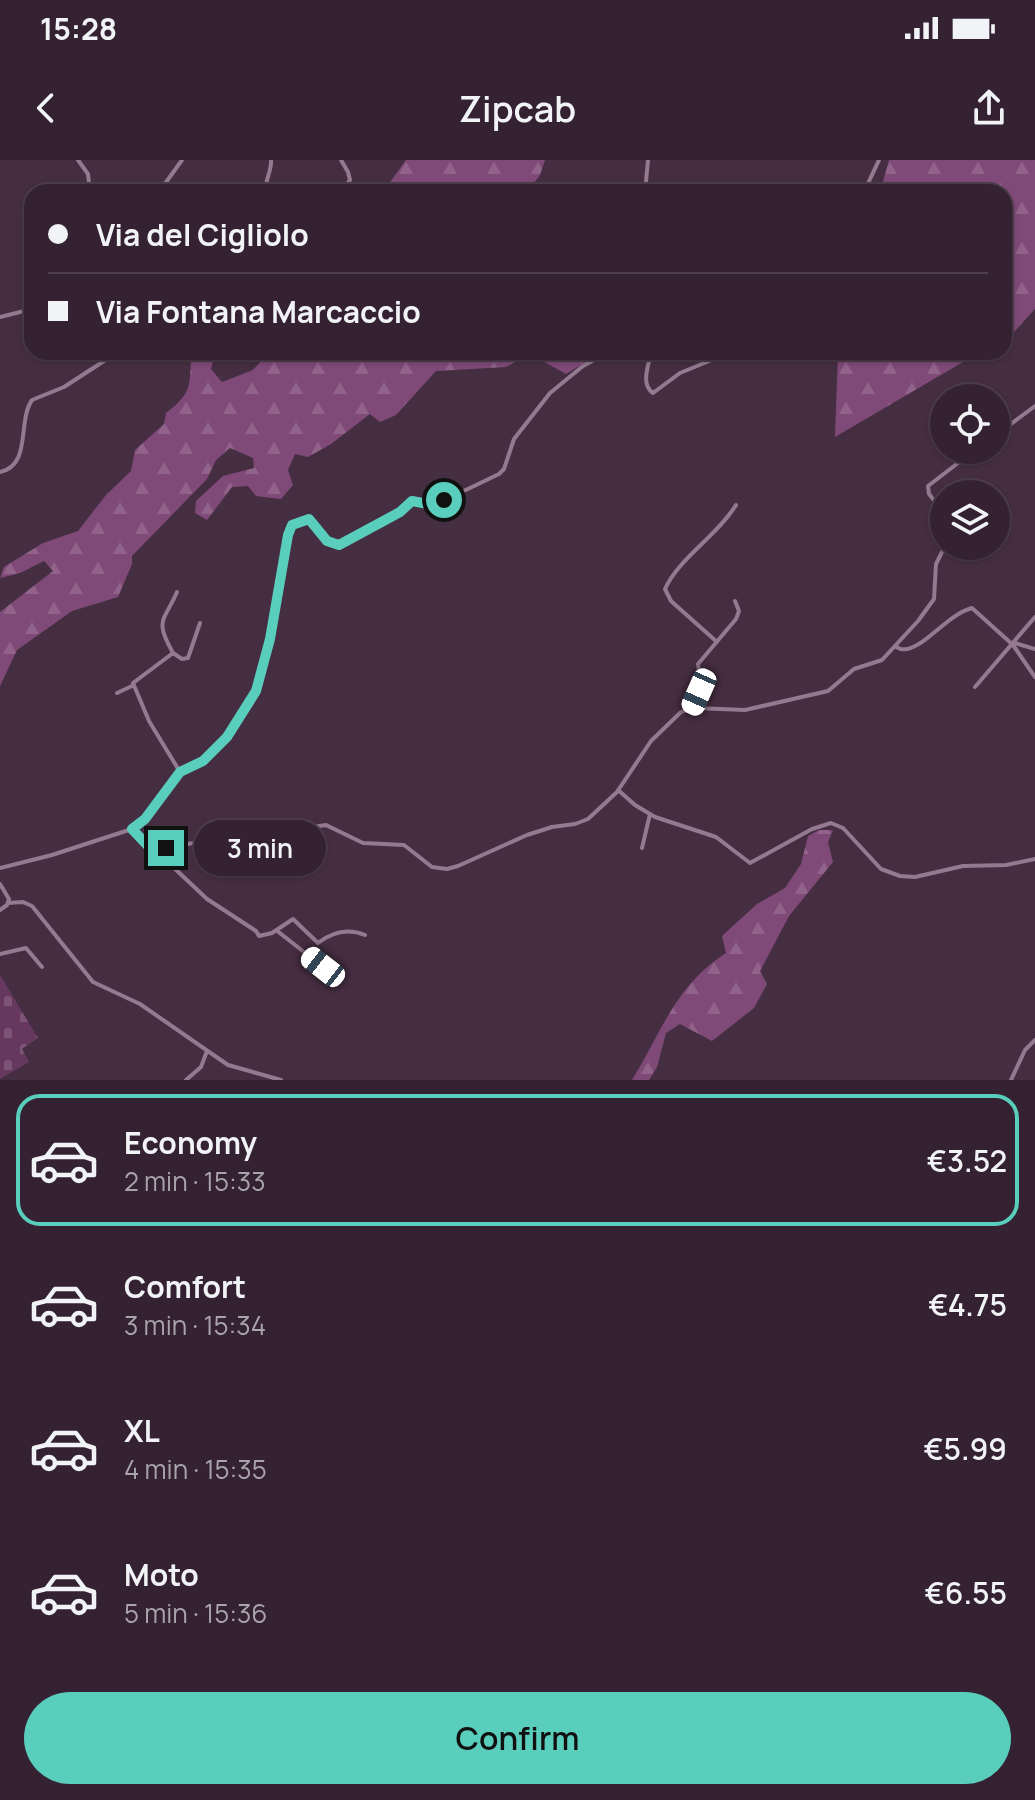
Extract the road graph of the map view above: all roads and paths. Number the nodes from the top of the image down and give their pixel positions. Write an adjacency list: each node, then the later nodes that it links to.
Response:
1 (78, 160): 7 (street)
2 (182, 160): 8 (street)
3 (271, 160): 9 (street)
4 (341, 160): 10 (street)
5 (648, 160): 11 (street)
6 (879, 160): 12 (street)
7 (89, 184)
8 (165, 184)
9 (265, 184)
10 (347, 184)
11 (646, 184)
12 (868, 184)
13 (24, 311): 14 (street)
14 (0, 317)
15 (106, 360): 22 (street)
16 (594, 360): 40 (street)
17 (650, 360): 18 (street)
18 (712, 360)
19 (1035, 406): 20 (street)
20 (1010, 425)
21 (957, 464): 23 (street)
22 (0, 472)
23 (936, 480)
24 (736, 505): 30 (street)
25 (938, 560): 32 (street)
26 (177, 592): 34 (street)
27 (735, 601): 30 (street)
28 (1035, 617): 31 (street)
29 (200, 623): 34 (street)
30 (717, 642): 39 (street)
31 (1014, 644): 32 (street); 33 (street); 35 (street); 37 (street)
32 (895, 646): 39 (street)
33 (1035, 649)
34 (173, 653): 36 (street)
35 (1035, 677)
36 (134, 685): 38 (street); 40 (street)
37 (975, 687)
38 (117, 693)
39 (692, 709): 41 (street)
40 (180, 772): 43 (street)
41 (618, 790): 42 (street); 45 (street)
42 (650, 814): 44 (street); 46 (street)
43 (132, 829): 45 (street); 47 (street)
44 (642, 848)
45 (154, 849): 51 (street)
46 (1035, 859)
47 (0, 868)
48 (0, 884): 49 (street)
49 (8, 903): 50 (street); 57 (street)
50 (0, 910)
51 (276, 930): 52 (street); 55 (street)
52 (365, 935)
53 (0, 954): 54 (street)
54 (42, 967)
55 (323, 967)
56 (1035, 1040): 60 (street)
57 (207, 1051): 58 (street); 59 (street)
58 (186, 1080)
59 (281, 1080)
60 (1011, 1080)

